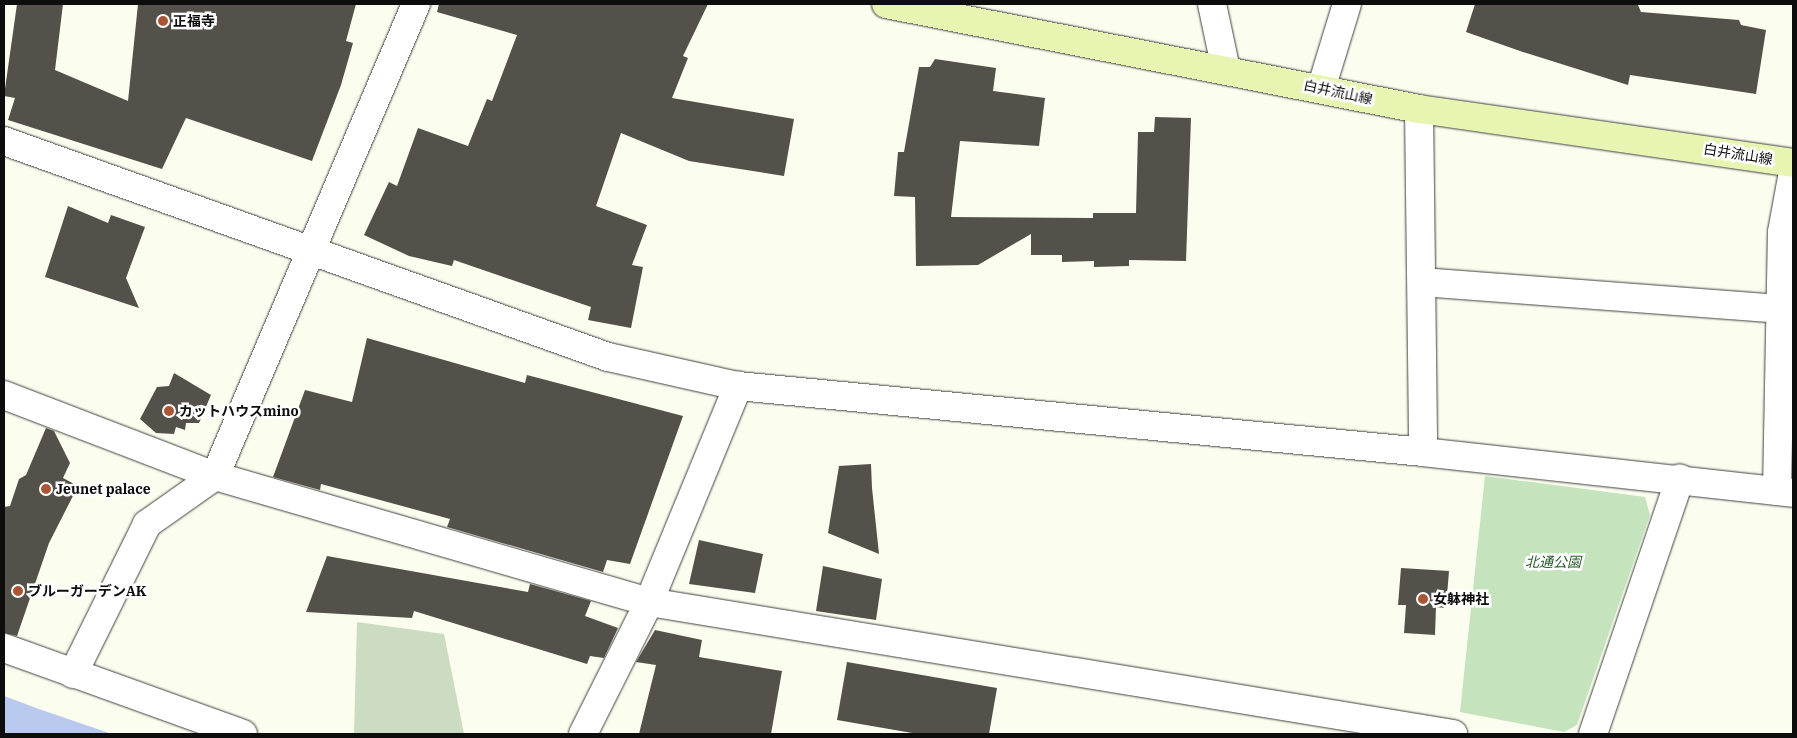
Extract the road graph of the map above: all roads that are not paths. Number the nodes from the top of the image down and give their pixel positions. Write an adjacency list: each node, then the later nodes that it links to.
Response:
1 (416, 4): 11 (street)
2 (886, 4): 5 (main road, 白井流山線)
3 (1212, 4): 5 (street)
4 (1347, 4): 6 (street)
5 (1226, 70): 6 (main road, 白井流山線)
6 (1321, 89): 7 (main road, 白井流山線)
7 (1419, 109): 9 (main road, 白井流山線); 12 (street)
8 (4, 141): 11 (street)
9 (1793, 163)
10 (1793, 172): 13 (street)
11 (313, 249): 14 (street); 17 (street)
12 (1422, 282): 13 (street); 16 (street)
13 (1779, 309): 19 (street)
14 (738, 386): 16 (street); 20 (street)
15 (4, 395): 17 (street)
16 (1423, 452): 18 (street)
17 (216, 476): 20 (street); 22 (street)
18 (1680, 478): 19 (street); 27 (street)
19 (1785, 492)
20 (649, 602): 23 (street); 25 (street)
21 (4, 648): 22 (street)
22 (74, 674): 24 (street)
23 (1345, 726): 26 (street)
24 (243, 734)
25 (583, 734)
26 (1453, 734)
27 (1593, 734)

